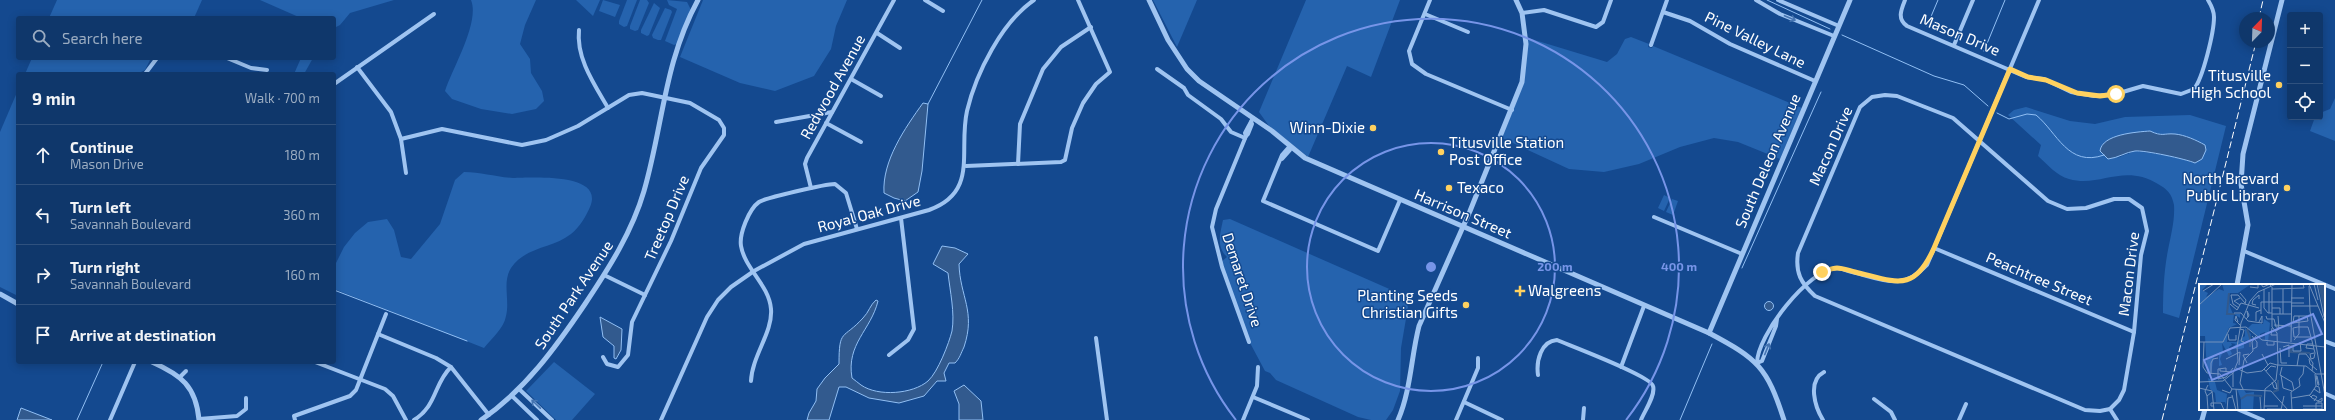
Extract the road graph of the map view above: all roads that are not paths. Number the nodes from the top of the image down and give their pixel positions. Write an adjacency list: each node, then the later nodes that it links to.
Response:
1 (698, 0): 44 (street, South Park Avenue)
2 (893, 0): 28 (street, Redwood Avenue)
3 (925, 0): 19 (street)
4 (1034, 0): 57 (street, Royal Oak Drive)
5 (1078, 0): 25 (street)
6 (1149, 0): 48 (street, Harrison Street)
7 (1430, 0): 23 (street)
8 (1516, 0): 21 (street)
9 (1611, 0): 21 (street)
10 (1667, 0): 20 (street)
11 (1756, 0): 29 (street, one-way to 29)
12 (1778, 0): 24 (street)
13 (1850, 0): 24 (street, South Deleon Avenue)
14 (1905, 0): 31 (street, Mason Drive)
15 (1973, 0): 31 (street)
16 (2038, 0): 36 (street)
17 (2208, 0): 36 (street, Mason Drive)
18 (2282, 0): 66 (street)
19 (942, 11)
20 (1662, 12): 30 (street); 41 (street, Pine Valley Lane)
21 (1522, 13): 46 (street)
22 (434, 14): 35 (street)
23 (1425, 14): 27 (street); 46 (street)
24 (1838, 26): 29 (street, South Deleon Avenue)
25 (1091, 27): 56 (street); 56 (street)
26 (579, 30): 45 (street)
27 (1468, 32)
28 (877, 34): 32 (street); 40 (street, Redwood Avenue)
29 (1834, 36): 41 (street, South Deleon Avenue)
30 (1651, 45)
31 (1954, 45): 36 (street, Mason Drive)
32 (900, 48)
33 (156, 60): 39 (street)
34 (232, 60): 37 (street)
35 (357, 67): 42 (street); 52 (street)
36 (2010, 69): 53 (street)
37 (267, 70)
38 (1157, 70): 51 (street)
39 (146, 72)
40 (851, 79): 43 (street); 47 (street, Redwood Avenue)
41 (1815, 81): 67 (street, South Deleon Avenue)
42 (336, 83)
43 (881, 96)
44 (663, 98): 45 (street, Treetop Drive); 69 (street, South Park Avenue); 76 (street, Treetop Drive)
45 (608, 108): 52 (street, Treetop Drive)
46 (1512, 110): 63 (street)
47 (832, 112): 49 (street); 50 (street, Redwood Avenue)
48 (1252, 120): 51 (street, Demaret Drive); 55 (street, Harrison Street)
49 (776, 122)
50 (826, 123): 54 (street); 59 (street, Redwood Avenue)
51 (1245, 137): 86 (street, Demaret Drive)
52 (402, 139): 58 (street)
53 (1979, 140): 65 (street); 73 (street, Macon Drive); 81 (street, Macon Drive)
54 (861, 142)
55 (1289, 147): 60 (street, Harrison Street); 60 (street)
56 (1018, 164): 57 (street)
57 (966, 166): 62 (street, Royal Oak Drive)
58 (406, 173)
59 (811, 188): 64 (street); 68 (street)
60 (1400, 200): 63 (street, Harrison Street)
61 (1654, 217): 67 (street)
62 (901, 218): 64 (street, Royal Oak Drive); 88 (street)
63 (1462, 228): 78 (street, Harrison Street); 130 (street)
64 (857, 229): 68 (street, Royal Oak Drive)
65 (1934, 248): 73 (street); 81 (street, Peachtree Street)
66 (2244, 251): 70 (street); 71 (street)
67 (1742, 254): 82 (street, South Deleon Avenue)
68 (754, 271): 103 (street); 126 (street, Royal Oak Drive)
69 (604, 276): 76 (street); 104 (street, South Park Avenue)
70 (2237, 284)
71 (2323, 284)
72 (2325, 285): 74 (street)
73 (1805, 287): 80 (street); 114 (street, Macon Drive)
74 (2335, 289)
75 (0, 294): 77 (street)
76 (645, 295): 89 (street, Treetop Drive)
77 (16, 303)
78 (1644, 306): 82 (street, Harrison Street); 97 (street)
79 (386, 314): 83 (street)
80 (1777, 319): 91 (street); 91 (street, one-way to 80)
81 (2134, 332): 114 (street, Macon Drive)
82 (1709, 333): 91 (street, Harrison Street)
83 (378, 334): 95 (street); 102 (street)
84 (1096, 338): 127 (street)
85 (2325, 341): 87 (street)
86 (1249, 342)
87 (2335, 345)
88 (889, 355)
89 (603, 357)
90 (1478, 358): 111 (street)
91 (1757, 363): 135 (street, Harrison Street)
92 (133, 364): 120 (street)
93 (156, 364): 101 (street)
94 (321, 364): 102 (street)
95 (451, 367): 117 (street); 122 (street)
96 (1258, 367): 107 (street)
97 (1621, 367): 100 (street); 134 (street)
98 (186, 371): 101 (street)
99 (1824, 372): 136 (street)
100 (1538, 375)
101 (180, 377): 119 (street)
102 (361, 379): 118 (street); 121 (street)
103 (751, 381)
104 (519, 389): 106 (street, South Park Avenue); 125 (street, one-way to 104)
105 (2325, 393): 109 (street)
106 (512, 396): 117 (street, South Park Avenue); 124 (street)
107 (1253, 397): 128 (street); 129 (street)
108 (246, 398): 119 (street)
109 (2335, 398)
110 (1874, 399): 137 (street)
111 (1464, 402): 131 (street); 132 (street)
112 (1966, 404): 138 (street)
113 (1584, 408): 133 (street)
114 (2110, 409): 139 (street)
115 (2205, 410): 140 (street)
116 (2239, 410): 141 (street)
117 (489, 415): 123 (street, South Park Avenue)
118 (294, 418)
119 (199, 419)
120 (110, 420)
121 (406, 420)
122 (414, 420)
123 (481, 420)
124 (537, 420)
125 (552, 420)
126 (661, 420)
127 (1107, 420)
128 (1243, 420)
129 (1308, 420)
130 (1398, 420)
131 (1456, 420)
132 (1502, 420)
133 (1583, 420)
134 (1641, 420)
135 (1784, 420)
136 (1823, 420)
137 (1895, 420)
138 (1959, 420)
139 (2117, 420)
140 (2202, 420)
141 (2263, 420)

